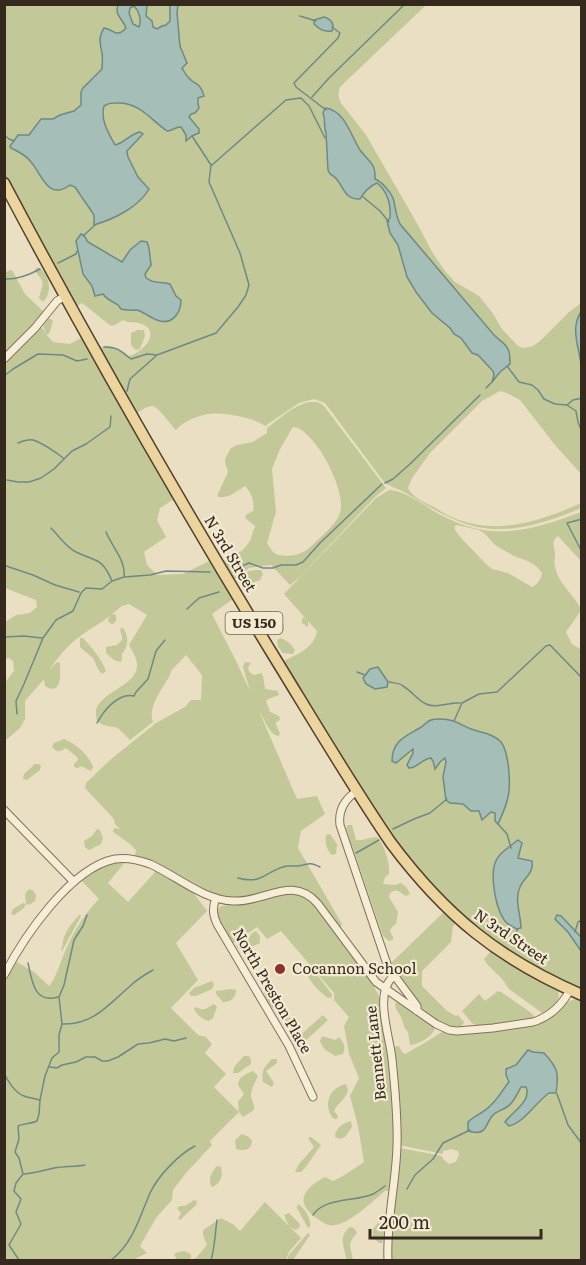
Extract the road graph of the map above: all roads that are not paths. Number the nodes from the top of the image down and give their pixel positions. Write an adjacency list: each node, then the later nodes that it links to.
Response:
1 (4, 183): 2 (main road, N 3rd Street / US 150)
2 (65, 296): 3 (street); 4 (main road, N 3rd Street / US 150)
3 (4, 359)
4 (357, 791): 9 (street); 11 (main road, N 3rd Street / US 150)
5 (4, 810): 6 (street)
6 (74, 882): 7 (street); 8 (street)
7 (216, 898): 10 (street); 14 (street, North Preston Place)
8 (4, 975)
9 (394, 976): 10 (street, Bennett Lane); 13 (street)
10 (385, 989): 13 (street); 15 (street, Bennett Lane)
11 (570, 990): 12 (main road, N 3rd Street / US 150); 13 (street)
12 (582, 995)
13 (417, 1011)
14 (313, 1097)
15 (388, 1260)

